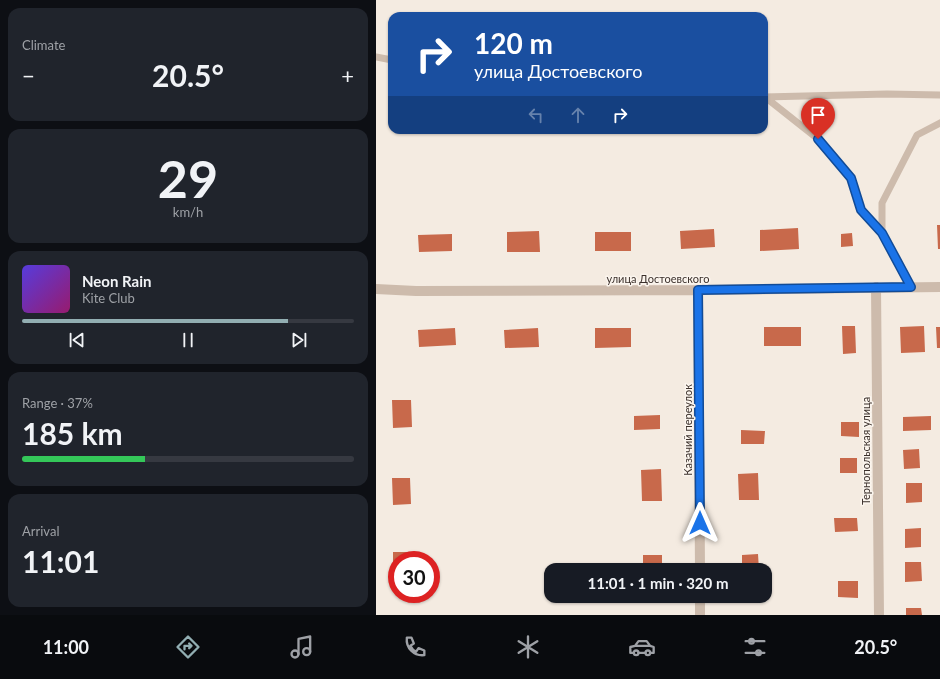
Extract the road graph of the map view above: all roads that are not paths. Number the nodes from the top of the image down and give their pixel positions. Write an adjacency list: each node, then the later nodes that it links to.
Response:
1 (376, 57): 2 (lane)
2 (388, 59)
3 (940, 95): 4 (lane)
4 (768, 97)
5 (768, 100): 7 (lane)
6 (940, 124): 7 (lane)
7 (882, 233): 9 (lane)
8 (876, 287): 9 (street, улица Достоевского); 12 (street, улица Достоевского); 16 (street, Тернопольская улица)
9 (911, 287): 10 (street, улица Достоевского)
10 (940, 287)
11 (376, 288): 12 (street, улица Достоевского)
12 (698, 290): 13 (street, Казачий переулок)
13 (700, 563)
14 (700, 603): 15 (street)
15 (700, 615)
16 (878, 615)

